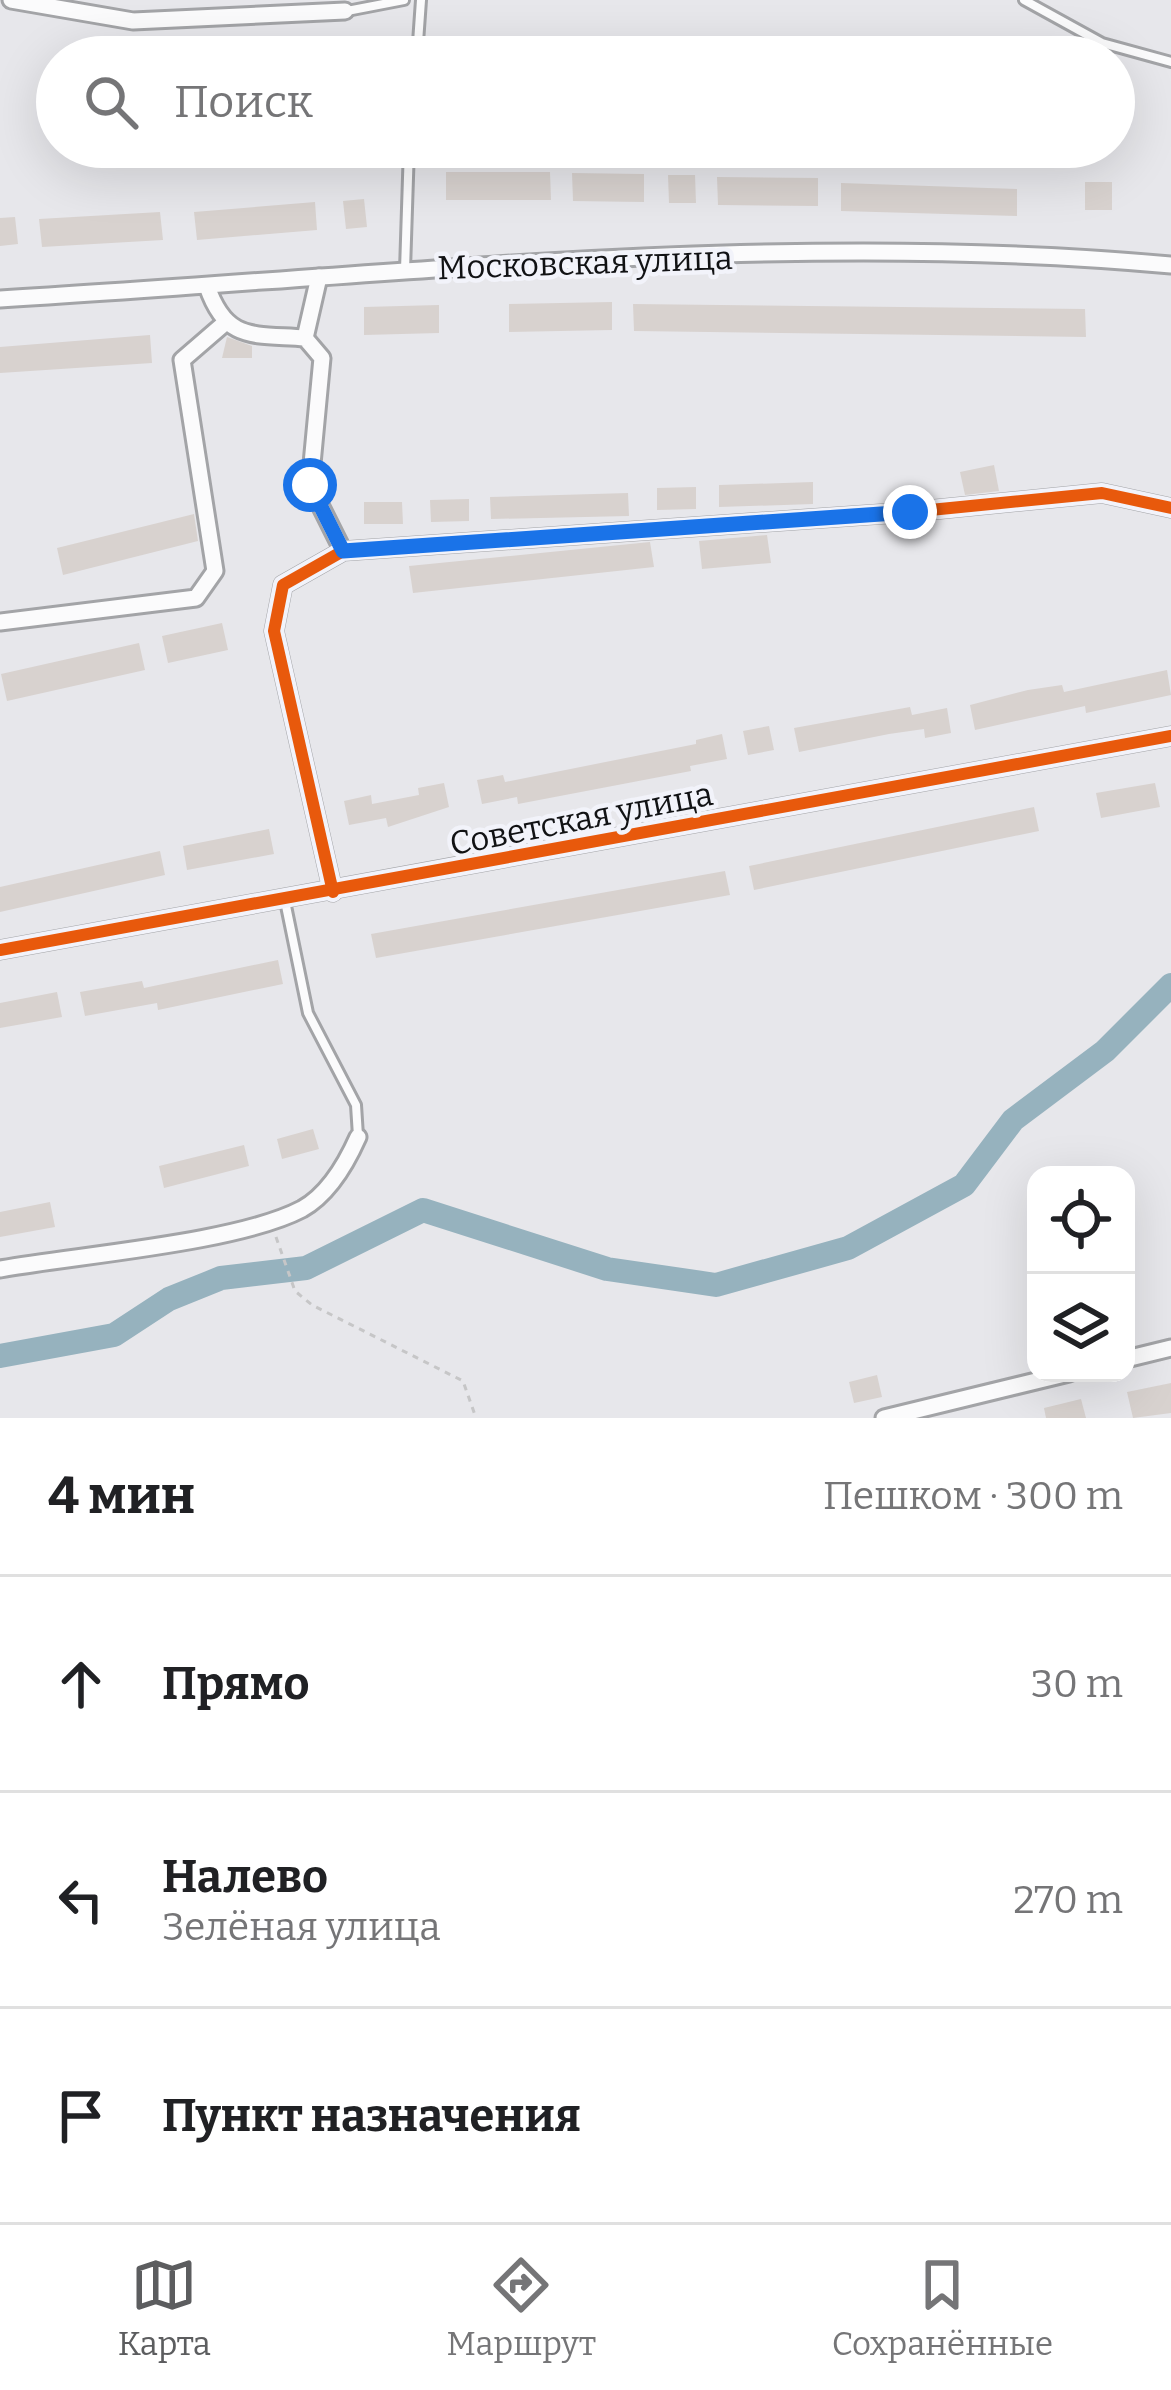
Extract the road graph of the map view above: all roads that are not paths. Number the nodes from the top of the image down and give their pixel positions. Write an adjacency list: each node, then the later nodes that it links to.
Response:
1 (10, 0): 5 (street)
2 (404, 0): 5 (lane)
3 (421, 0): 6 (lane)
4 (1026, 1): 7 (lane)
5 (345, 11)
6 (418, 36)
7 (1089, 36)
8 (1135, 52): 9 (lane)
9 (1171, 62)
10 (409, 168): 12 (lane)
11 (1171, 266): 12 (street, Московская улица)
12 (405, 271): 13 (street, Московская улица)
13 (319, 277): 14 (street, Московская улица); 17 (street)
14 (207, 286): 15 (street, Московская улица); 16 (street)
15 (0, 299)
16 (226, 322): 17 (street); 20 (street)
17 (305, 338): 19 (street)
18 (1171, 508): 19 (street)
19 (343, 551): 22 (street)
20 (0, 622)
21 (1171, 736): 22 (street, Советская улица)
22 (333, 892): 23 (street, Советская улица)
23 (285, 901): 24 (street, Советская улица); 25 (lane)
24 (0, 950)
25 (358, 1137): 26 (street)
26 (0, 1269)
27 (1171, 1348): 28 (street)
28 (1135, 1357)
29 (1032, 1382): 30 (street)
30 (884, 1418)

